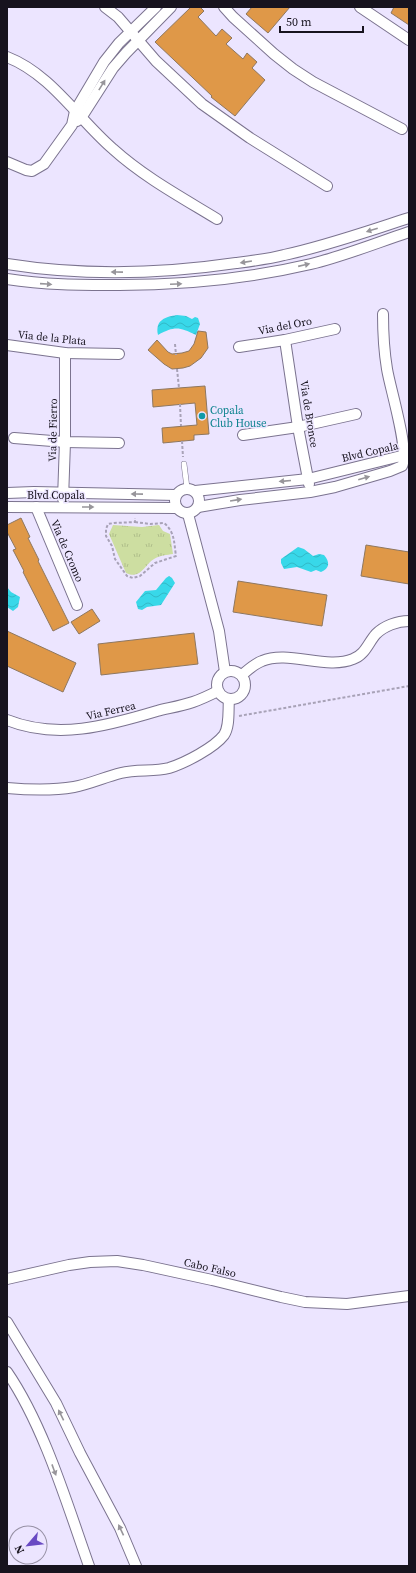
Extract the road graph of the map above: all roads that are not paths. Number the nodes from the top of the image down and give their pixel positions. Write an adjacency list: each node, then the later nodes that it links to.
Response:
1 (105, 7): 6 (street)
2 (156, 7): 6 (street)
3 (171, 7): 8 (street)
4 (224, 7): 11 (street)
5 (360, 7): 7 (street)
6 (131, 31): 8 (street); 10 (street)
7 (409, 40)
8 (138, 41): 10 (street, one-way to 8); 13 (street)
9 (7, 57): 10 (street)
10 (78, 115): 12 (street); 15 (street)
11 (402, 129)
12 (7, 163)
13 (328, 186)
14 (409, 218): 17 (street, one-way to 17)
15 (217, 219)
16 (409, 232): 18 (street, one-way to 16)
17 (11, 264): 18 (street)
18 (10, 280)
19 (383, 314): 32 (street)
20 (335, 329): 21 (street, Via del Oro)
21 (285, 340): 23 (street, Via del Oro); 27 (street, Via de Bronce)
22 (7, 345): 24 (street, Via de la Plata)
23 (239, 347)
24 (65, 353): 25 (street, Via de la Plata); 30 (street, Via de Fierro)
25 (119, 354)
26 (356, 414): 27 (street)
27 (298, 427): 28 (street); 34 (street, Via de Bronce)
28 (243, 435)
29 (14, 438): 30 (street)
30 (66, 442): 31 (street); 38 (street, Via de Fierro)
31 (119, 443)
32 (405, 455): 34 (street, Blvd Copala); 36 (street, Blvd Copala, one-way to 32)
33 (184, 464): 35 (lane)
34 (308, 479): 35 (street, Blvd Copala, one-way to 35); 36 (street, Via de Bronce)
35 (191, 490): 39 (street, Blvd Copala); 43 (street)
36 (310, 492): 43 (street, Blvd Copala, one-way to 36)
37 (7, 493): 38 (street, Blvd Copala)
38 (63, 493): 39 (street, Blvd Copala, one-way to 38); 42 (street, Via de Fierro)
39 (176, 495): 44 (street)
40 (7, 507): 41 (street, Blvd Copala)
41 (36, 507): 42 (street, Blvd Copala); 46 (street, Via de Cromo)
42 (62, 507): 44 (street, Blvd Copala, one-way to 44)
43 (198, 507): 45 (street, Blvd Copala)
44 (177, 508): 45 (street, Blvd Copala)
45 (188, 514): 48 (street)
46 (77, 605)
47 (409, 621): 49 (street)
48 (225, 672): 49 (street); 50 (street)
49 (242, 675): 51 (street)
50 (218, 691): 51 (street); 52 (street, Via Ferrea)
51 (229, 699): 53 (street)
52 (7, 720)
53 (7, 788)
54 (7, 1279): 55 (street, Cabo Falso)
55 (409, 1296)
56 (7, 1322): 59 (street, one-way to 56)
57 (7, 1372): 58 (street, one-way to 58)
58 (89, 1566)
59 (136, 1566)

